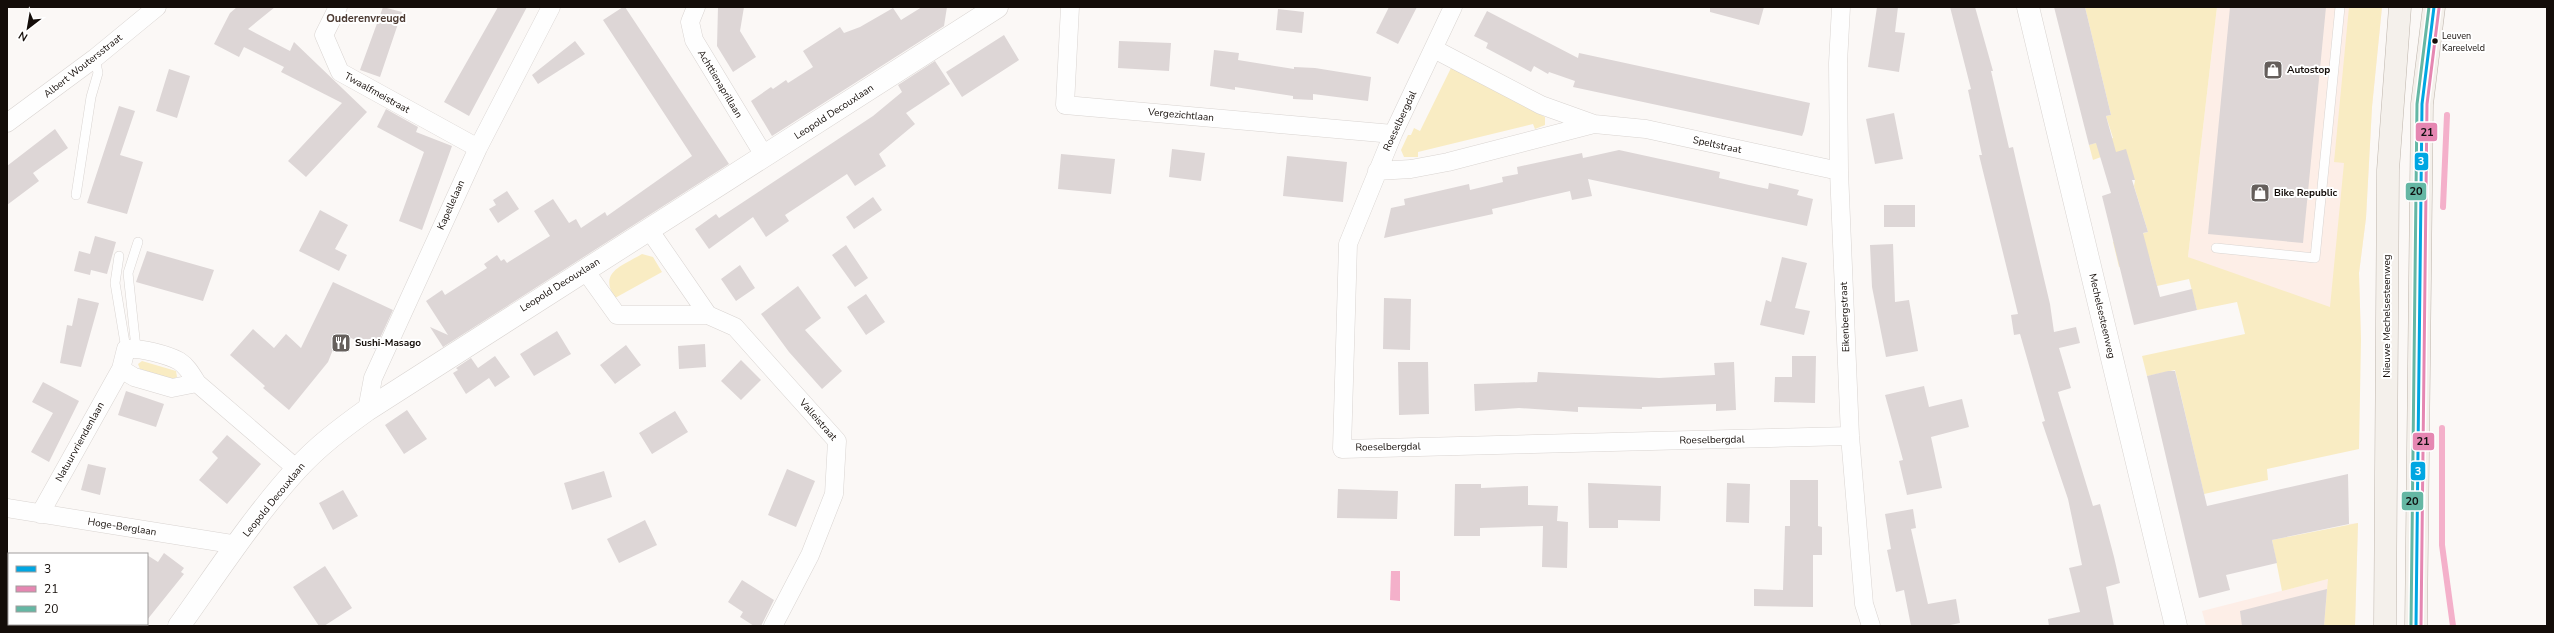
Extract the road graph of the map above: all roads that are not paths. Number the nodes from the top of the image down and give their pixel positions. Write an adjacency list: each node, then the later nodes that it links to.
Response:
1 (157, 7): 14 (street, Albert Woutersstraat)
2 (338, 7): 18 (street, Twaalfmeistraat)
3 (551, 7): 18 (street, Kapellelaan)
4 (696, 7): 19 (street, Achttienaprillaan)
5 (997, 7): 19 (street, Leopold Decouxlaan)
6 (1070, 7): 17 (street, Vergezichtlaan)
7 (1453, 7): 13 (street, Roeselbergdal)
8 (1841, 7): 21 (street, Eikenbergstraat)
9 (2028, 7): 41 (street, Mechelsesteenweg)
10 (2340, 7): 25 (lane)
11 (2400, 7): 42 (main road, Nieuwe Mechelsesteenweg)
12 (2434, 7): 43 (main road)
13 (1434, 49): 16 (street, Speltstraat); 17 (street, Roeselbergdal)
14 (95, 58): 15 (street, Albert Woutersstraat); 22 (lane)
15 (7, 123)
16 (1594, 124): 20 (street, Speltstraat); 21 (street, Speltstraat)
17 (1393, 134): 20 (street, Roeselbergdal)
18 (478, 148): 32 (street, Kapellelaan)
19 (764, 157): 23 (street, Leopold Decouxlaan)
20 (1377, 171): 33 (street, Roeselbergdal)
21 (1839, 171): 33 (street, Eikenbergstraat)
22 (76, 195)
23 (650, 231): 27 (street, Leopold Decouxlaan); 28 (street)
24 (138, 242): 29 (lane)
25 (2216, 248)
26 (119, 256): 29 (lane)
27 (584, 270): 28 (street, Valleistraat); 32 (street, Leopold Decouxlaan)
28 (708, 315): 39 (street, Valleistraat)
29 (131, 348): 30 (street, Natuurvriendenlaan); 31 (street)
30 (120, 369): 31 (street); 36 (street, Natuurvriendenlaan)
31 (197, 383): 34 (street)
32 (367, 410): 34 (street, Leopold Decouxlaan)
33 (1850, 436): 40 (street, Eikenbergstraat)
34 (297, 470): 37 (street, Leopold Decouxlaan)
35 (7, 508): 36 (street, Hoge-Berglaan)
36 (40, 514): 37 (street, Hoge-Berglaan)
37 (238, 545): 38 (street, Leopold Decouxlaan)
38 (179, 626)
39 (773, 626)
40 (1870, 626)
41 (2176, 626)
42 (2385, 626)
43 (2416, 626)

